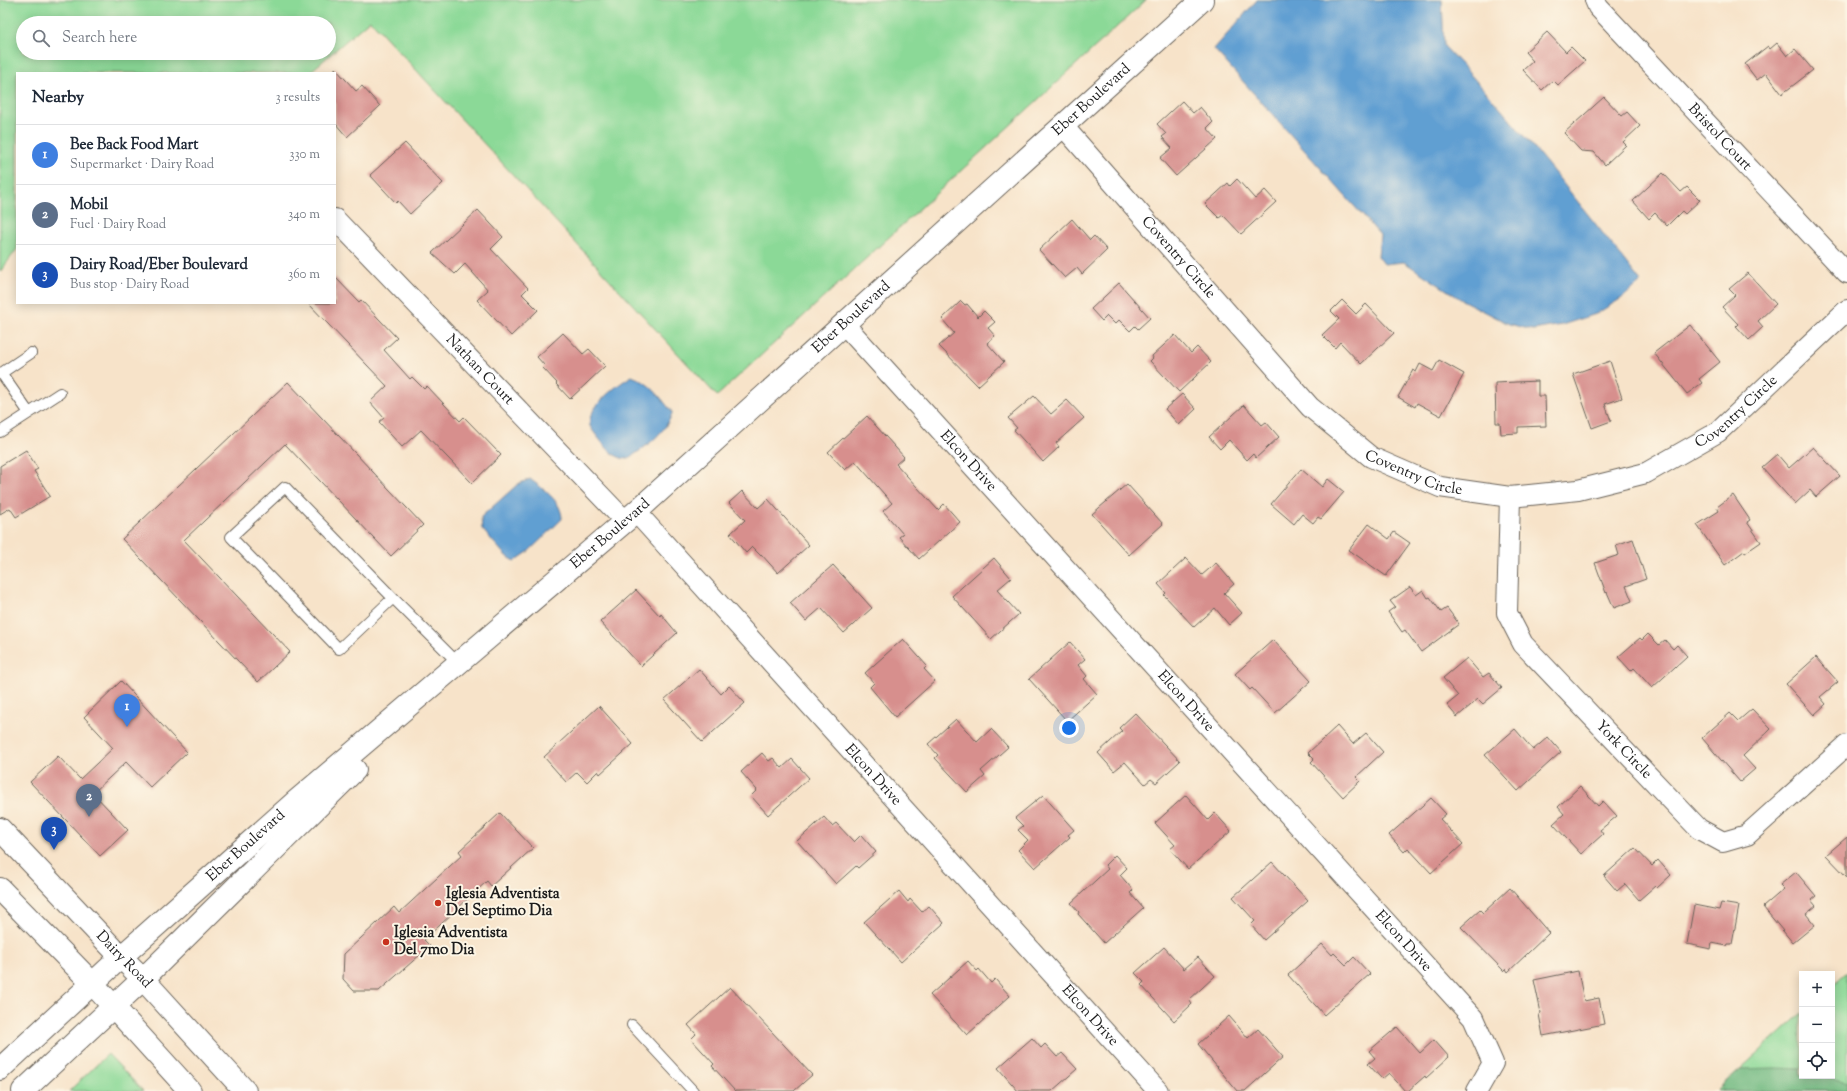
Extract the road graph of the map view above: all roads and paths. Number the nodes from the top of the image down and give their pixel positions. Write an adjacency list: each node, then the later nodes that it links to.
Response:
1 (1202, 0): 3 (street, Eber Boulevard)
2 (1595, 0): 5 (street, Bristol Court)
3 (1062, 126): 7 (street, Eber Boulevard); 13 (street, Coventry Circle)
4 (336, 220): 14 (street, Nathan Court)
5 (1847, 273)
6 (1847, 310): 13 (street, Coventry Circle)
7 (844, 324): 14 (street, Eber Boulevard); 32 (street, Elcon Drive)
8 (31, 353): 9 (lane)
9 (1, 374): 11 (lane)
10 (60, 393): 11 (lane)
11 (29, 413): 12 (lane)
12 (0, 432)
13 (1510, 497): 18 (street, York Circle)
14 (630, 517): 16 (street, Eber Boulevard); 31 (street, Elcon Drive)
15 (393, 598): 15 (lane); 17 (lane)
16 (498, 631): 17 (street, Eber Boulevard); 22 (street, Eber Boulevard)
17 (459, 664): 21 (street, Eber Boulevard)
18 (1847, 745)
19 (0, 830): 21 (street, Dairy Road)
20 (0, 889): 23 (street)
21 (121, 957): 22 (street, Dairy Road); 23 (street, Eber Boulevard)
22 (144, 979): 24 (street, Eber Boulevard); 29 (street, Dairy Road)
23 (93, 984): 24 (street); 26 (street, Eber Boulevard)
24 (112, 1006): 27 (street, Eber Boulevard); 28 (street)
25 (632, 1025): 30 (lane)
26 (0, 1068)
27 (23, 1091)
28 (190, 1091)
29 (245, 1091)
30 (693, 1091)
31 (1158, 1091)
32 (1477, 1091)

